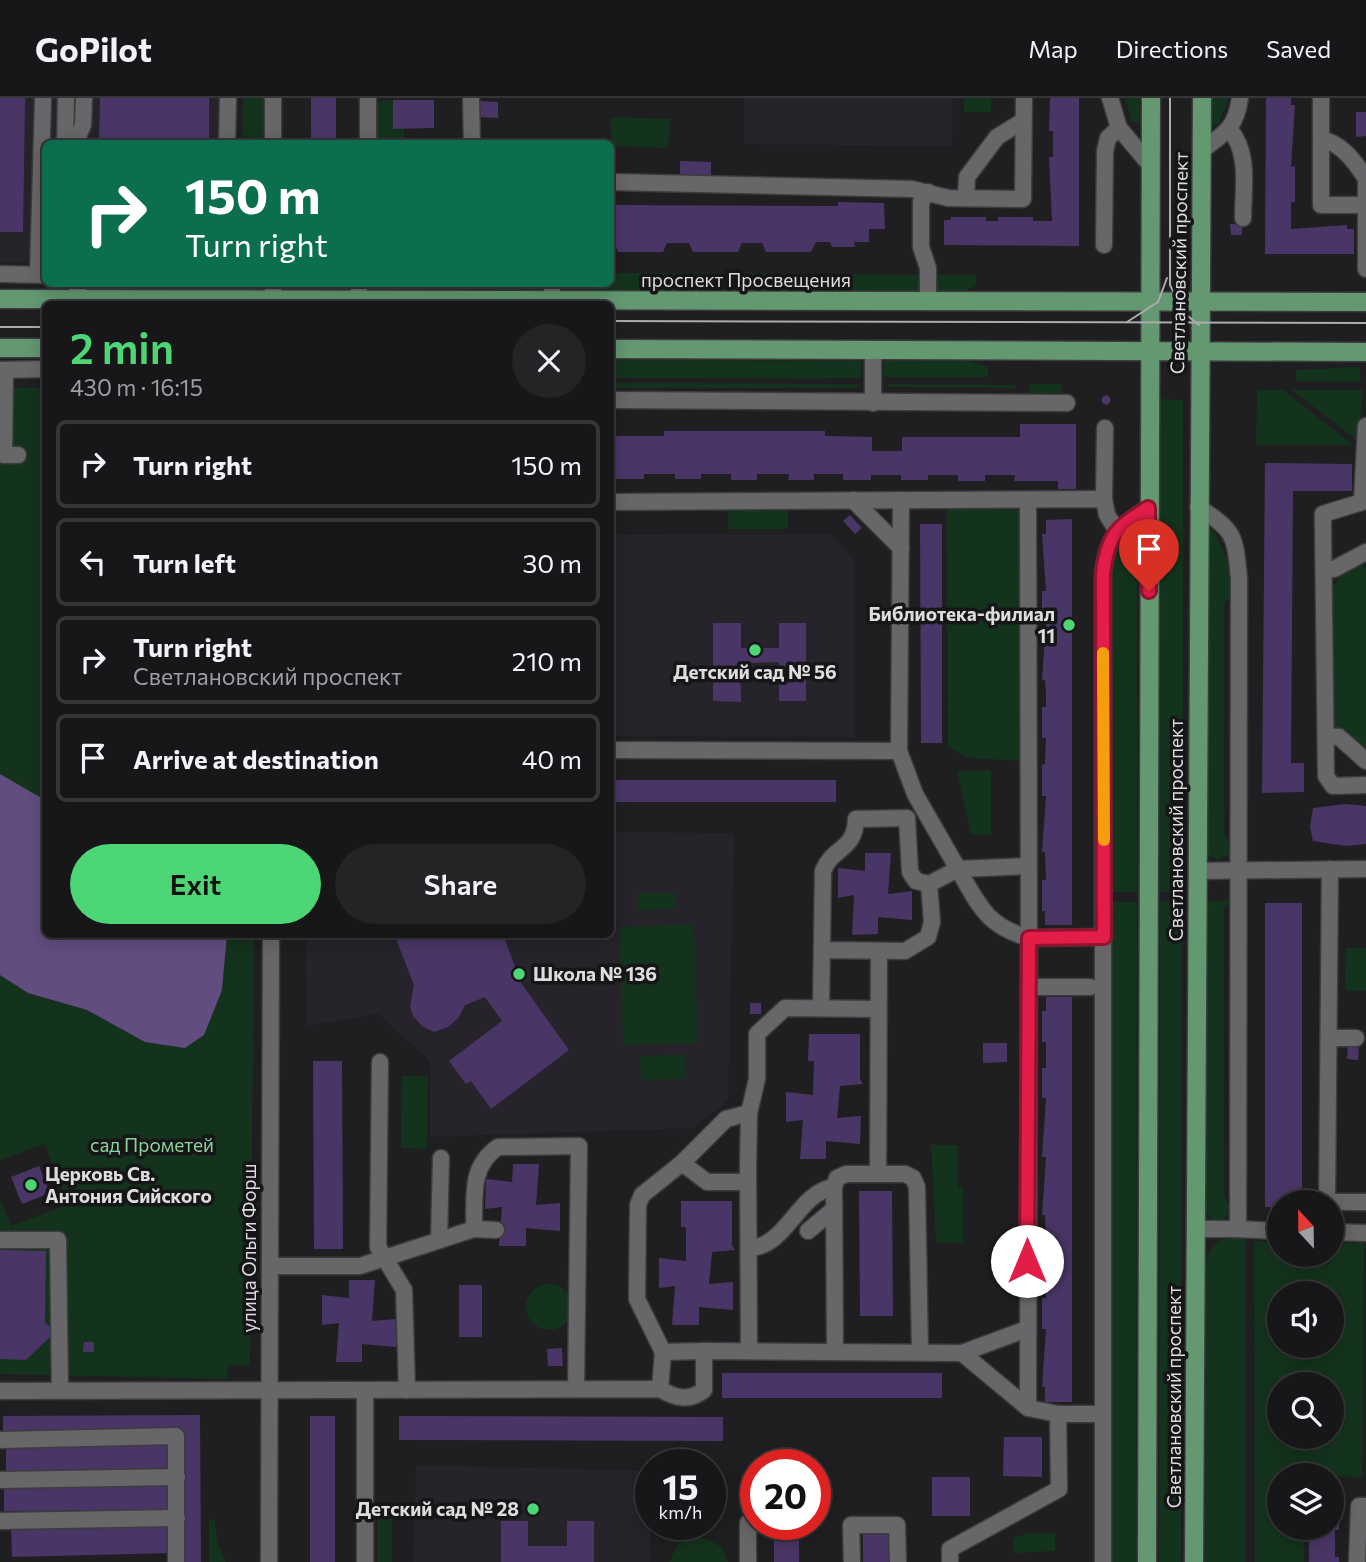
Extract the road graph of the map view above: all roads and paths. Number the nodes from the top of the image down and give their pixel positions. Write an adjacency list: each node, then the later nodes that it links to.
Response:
1 (43, 98): 17 (street)
2 (66, 98): 18 (street)
3 (83, 98): 19 (street)
4 (228, 98): 20 (street)
5 (273, 98): 21 (street)
6 (368, 98): 22 (street)
7 (471, 98): 23 (street)
8 (1024, 98): 14 (street)
9 (1110, 98): 15 (street)
10 (1151, 98): 26 (main road, Светлановский проспект)
11 (1202, 98): 25 (main road, Светлановский проспект)
12 (1240, 98): 16 (street)
13 (1321, 98): 24 (street)
14 (1023, 121): 30 (street); 30 (street)
15 (1119, 128): 26 (street); 33 (street)
16 (1230, 130): 25 (street); 32 (street)
17 (43, 140)
18 (65, 140)
19 (77, 140)
20 (227, 140)
21 (273, 140)
22 (368, 140)
23 (472, 140)
24 (1321, 141): 27 (street); 31 (street)
25 (1202, 150): 44 (main road, Светлановский проспект)
26 (1151, 166): 43 (main road, Светлановский проспект)
27 (1366, 177): 31 (street)
28 (614, 182): 29 (street)
29 (928, 192): 30 (street); 42 (street)
30 (966, 198)
31 (1364, 205): 34 (street)
32 (1243, 218)
33 (1104, 244)
34 (1366, 270)
35 (0, 274): 36 (street)
36 (42, 275)
37 (78, 291): 40 (main road, проспект Просвещения); 41 (main road, проспект Просвещения)
38 (359, 292): 39 (main road, проспект Просвещения); 40 (main road, проспект Просвещения)
39 (552, 292): 42 (main road, проспект Просвещения)
40 (273, 296)
41 (0, 299)
42 (928, 302): 43 (main road, проспект Просвещения)
43 (1151, 302): 44 (main road, проспект Просвещения); 50 (main road, Светлановский проспект)
44 (1200, 302): 45 (main road, проспект Просвещения); 51 (main road, Светлановский проспект)
45 (1366, 302)
46 (0, 348): 47 (main road)
47 (42, 348)
48 (614, 349): 49 (main road)
49 (873, 349): 50 (main road); 56 (street)
50 (1151, 352): 51 (main road); 66 (main road, Светлановский проспект)
51 (1198, 352): 52 (main road); 67 (main road, Светлановский проспект)
52 (1366, 355)
53 (42, 369): 54 (street)
54 (3, 370): 60 (street)
55 (614, 400): 56 (street)
56 (873, 403): 57 (street)
57 (1067, 403)
58 (1366, 426): 71 (street)
59 (1105, 428): 61 (street)
60 (18, 455)
61 (1104, 499): 64 (street); 68 (street)
62 (853, 500): 63 (street); 65 (street); 69 (street)
63 (901, 500): 64 (street); 69 (street)
64 (1028, 500): 79 (street)
65 (614, 502)
66 (1148, 508): 68 (street); 153 (main road, Светлановский проспект)
67 (1198, 508): 83 (main road, Светлановский проспект); 84 (street)
68 (1116, 529): 86 (street)
69 (901, 548): 74 (street)
70 (1366, 552): 71 (street)
71 (1324, 569): 72 (street)
72 (1326, 736): 75 (street); 76 (street)
73 (614, 750): 74 (street)
74 (899, 751): 77 (street)
75 (1366, 761)
76 (1366, 785)
77 (924, 811): 78 (street); 80 (street)
78 (907, 818): 85 (street); 89 (street)
79 (1028, 866): 80 (street); 88 (street)
80 (958, 869): 85 (street); 88 (street)
81 (1330, 869): 82 (street); 84 (street); 95 (street)
82 (1366, 869)
83 (1197, 871): 84 (street); 109 (main road, Светлановский проспект)
84 (1238, 871): 110 (street)
85 (929, 884): 90 (street)
86 (1104, 937): 88 (street); 137 (street)
87 (271, 938): 120 (street, улица Ольги Форш)
88 (1029, 938): 91 (street)
89 (823, 950): 90 (street); 93 (street)
90 (879, 951): 94 (street)
91 (1029, 987): 92 (street); 121 (street)
92 (1090, 987)
93 (821, 1008): 94 (street); 98 (street)
94 (878, 1009): 101 (street)
95 (1329, 1038): 96 (street); 104 (street)
96 (1356, 1038)
97 (380, 1062): 119 (street)
98 (749, 1113): 100 (street); 102 (street)
99 (441, 1158): 117 (street)
100 (682, 1163): 102 (street); 124 (street)
101 (878, 1174): 103 (street); 126 (street)
102 (748, 1182): 118 (street)
103 (834, 1187): 107 (street); 118 (street)
104 (1327, 1190)
105 (1344, 1202): 106 (street)
106 (1366, 1202)
107 (833, 1210): 113 (street); 125 (street)
108 (474, 1229): 111 (street); 117 (street); 128 (street)
109 (1196, 1229): 110 (street); 154 (main road, Светлановский проспект)
110 (1238, 1229): 112 (street)
111 (496, 1230)
112 (1267, 1230)
113 (808, 1231)
114 (1344, 1232): 115 (street)
115 (1366, 1233)
116 (0, 1240): 130 (street)
117 (439, 1240): 119 (street)
118 (749, 1248): 123 (street)
119 (385, 1259): 120 (street); 132 (street)
120 (270, 1265): 134 (street, улица Ольги Форш)
121 (1027, 1329): 127 (street); 135 (street)
122 (704, 1351): 123 (street); 124 (street); 129 (street)
123 (749, 1351): 125 (street)
124 (663, 1352): 129 (street)
125 (835, 1352): 126 (street)
126 (920, 1352): 127 (street)
127 (962, 1353): 135 (street)
128 (576, 1389): 129 (street); 132 (street)
129 (660, 1389)
130 (60, 1390): 133 (street); 134 (street)
131 (365, 1390): 132 (street); 134 (street); 147 (street)
132 (407, 1390)
133 (0, 1391)
134 (269, 1391): 146 (street, улица Ольги Форш)
135 (1028, 1408): 136 (street)
136 (1058, 1414): 137 (street); 151 (street)
137 (1103, 1414): 152 (street)
138 (0, 1440): 139 (street)
139 (177, 1477): 140 (street); 142 (street)
140 (0, 1480)
141 (1366, 1506): 155 (street)
142 (177, 1518): 143 (street); 145 (street)
143 (0, 1521)
144 (748, 1540): 148 (street)
145 (175, 1562)
146 (269, 1562)
147 (365, 1562)
148 (748, 1562)
149 (852, 1562): 150 (street)
150 (898, 1562)
151 (950, 1562)
152 (1103, 1562)
153 (1147, 1562)
154 (1194, 1562)
155 (1357, 1562)

